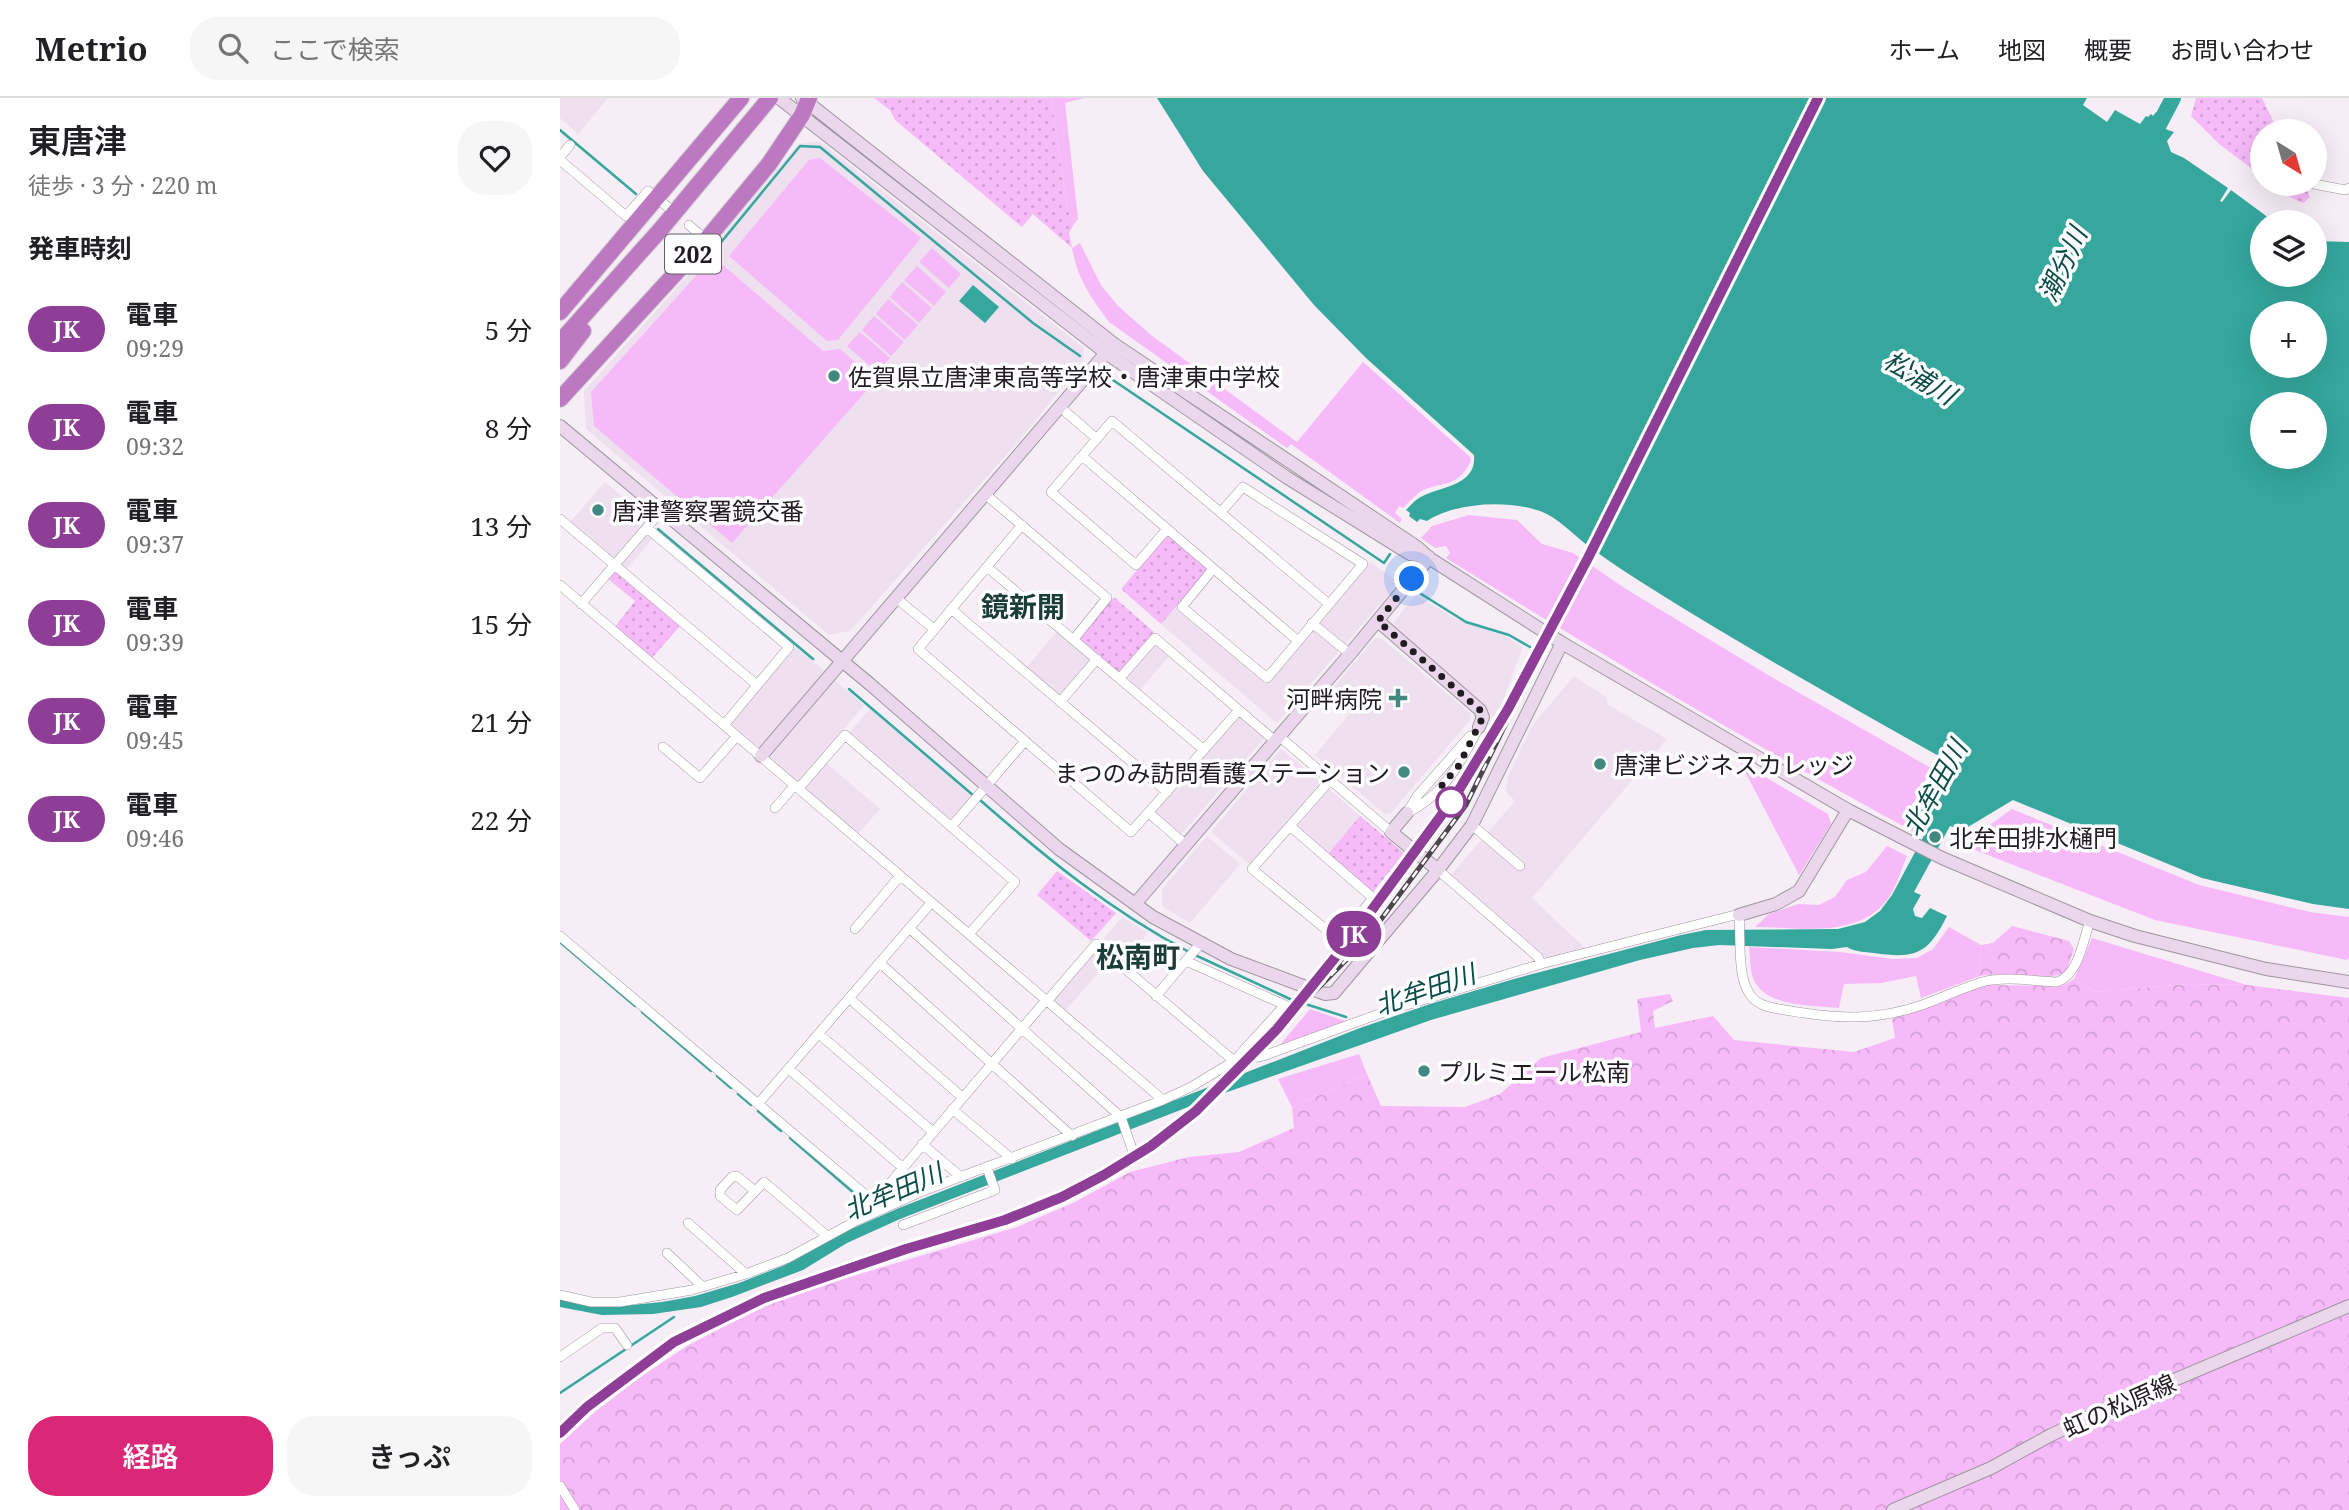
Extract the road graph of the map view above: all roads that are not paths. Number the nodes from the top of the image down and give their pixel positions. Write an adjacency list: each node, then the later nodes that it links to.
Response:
1 (741, 98): 8 (highway, 202)
2 (771, 100): 3 (street); 11 (highway, 202)
3 (805, 103): 12 (highway, 202); 15 (street)
4 (570, 145): 5 (street)
5 (560, 159): 8 (street)
6 (2328, 186): 7 (street)
7 (2349, 188)
8 (655, 197): 9 (street); 13 (highway, 202)
9 (669, 208)
10 (689, 225): 12 (street)
11 (661, 229): 14 (highway, 202); 16 (highway, 202)
12 (706, 240): 17 (highway, 202)
13 (560, 312)
14 (560, 342)
15 (1110, 349): 18 (street); 29 (street)
16 (560, 361)
17 (560, 399)
18 (1060, 407): 20 (street); 22 (street)
19 (560, 426): 23 (street)
20 (1097, 439): 21 (street); 24 (street)
21 (1082, 456): 28 (street); 28 (street)
22 (985, 494): 26 (street); 34 (street)
23 (662, 510): 27 (street); 46 (street)
24 (1221, 512): 36 (street); 36 (street)
25 (560, 519): 30 (street)
26 (1022, 525): 31 (street); 41 (street)
27 (647, 527): 30 (street); 48 (street)
28 (1167, 529): 32 (street)
29 (1429, 558): 38 (street); 43 (street)
30 (614, 566): 35 (street); 48 (street)
31 (987, 566): 37 (street); 41 (street)
32 (1213, 569): 42 (street); 42 (street)
33 (560, 585): 35 (street)
34 (896, 598): 40 (street); 46 (street)
35 (581, 604): 51 (street)
36 (1329, 604): 39 (street)
37 (951, 610): 40 (street); 49 (street)
38 (1378, 621): 44 (street); 52 (street)
39 (1312, 623): 42 (street); 44 (street)
40 (934, 629): 55 (street)
41 (1074, 639): 45 (street)
42 (1297, 640)
43 (1562, 643): 64 (street); 67 (street)
44 (1350, 654): 54 (street)
45 (1097, 659): 47 (street); 49 (street)
46 (842, 661): 58 (street); 62 (street)
47 (1120, 678): 50 (street); 57 (street)
48 (757, 685): 51 (street)
49 (1060, 702): 61 (street)
50 (1240, 710): 54 (street); 57 (street)
51 (724, 725): 53 (street)
52 (1479, 727): 66 (street)
53 (737, 736): 56 (street); 58 (street)
54 (1277, 738): 59 (street); 71 (street)
55 (1025, 741): 62 (street); 65 (street)
56 (663, 747)
57 (1204, 750): 61 (street)
58 (761, 756): 60 (street)
59 (1329, 781): 68 (street); 70 (street)
60 (797, 786): 63 (street); 69 (street); 74 (street)
61 (1167, 792): 65 (street)
62 (980, 794): 69 (street); 76 (street)
63 (775, 808)
64 (1848, 810): 77 (street); 78 (street)
65 (1149, 813): 71 (street)
66 (1408, 813): 70 (street)
67 (1472, 825): 72 (street); 73 (street)
68 (1290, 826): 68 (street)
69 (951, 827): 81 (street)
70 (1391, 832): 73 (street)
71 (1186, 845): 76 (street)
72 (1520, 866)
73 (1438, 870): 83 (street); 85 (street)
74 (900, 876): 75 (street); 80 (street)
75 (932, 903): 79 (street); 81 (street)
76 (1135, 904): 83 (street)
77 (1740, 920): 78 (street); 85 (street)
78 (2090, 921): 86 (street)
79 (909, 928): 84 (street); 90 (street)
80 (855, 929)
81 (970, 934): 89 (street)
82 (560, 936): 97 (street)
83 (1193, 953): 87 (street); 92 (street)
84 (880, 963): 88 (street); 93 (street)
85 (1541, 964): 92 (street)
86 (2349, 982)
87 (1156, 996): 89 (street); 92 (street)
88 (849, 998): 91 (street); 95 (street)
89 (1048, 1000): 90 (street); 96 (street)
90 (1021, 1028): 93 (street); 99 (street)
91 (819, 1034): 94 (street); 100 (street)
92 (1234, 1061): 96 (street)
93 (992, 1063): 95 (street); 101 (street)
94 (789, 1069): 97 (street); 105 (street)
95 (962, 1097): 98 (street)
96 (1163, 1100): 99 (street)
97 (758, 1104): 109 (street)
98 (952, 1109): 100 (street); 104 (street)
99 (1121, 1118): 101 (street); 103 (street)
100 (933, 1132): 102 (street)
101 (1072, 1136): 104 (street)
102 (922, 1144): 105 (street); 107 (street)
103 (1132, 1149)
104 (1012, 1159): 106 (street)
105 (903, 1168): 109 (street)
106 (987, 1169): 107 (street); 111 (street)
107 (961, 1177): 109 (street)
108 (755, 1191): 112 (street)
109 (876, 1206): 112 (street)
110 (688, 1223): 114 (street)
111 (904, 1225)
112 (826, 1235): 114 (street)
113 (667, 1253): 115 (street)
114 (746, 1274): 115 (street)
115 (703, 1287): 116 (street)
116 (560, 1295)
117 (2349, 1306): 122 (street, 虹の松原線)
118 (627, 1345): 119 (street)
119 (560, 1357)
120 (560, 1486): 121 (street)
121 (575, 1510)
122 (1893, 1510)

